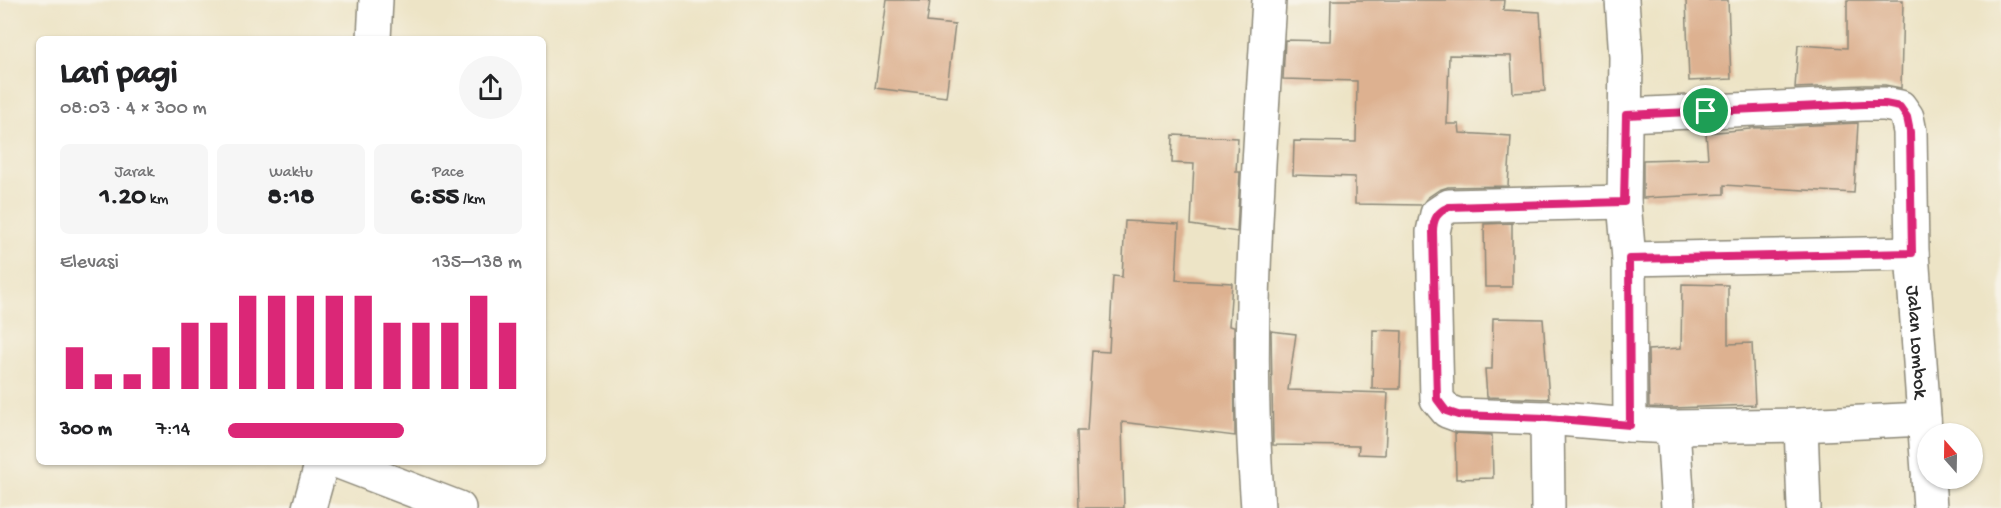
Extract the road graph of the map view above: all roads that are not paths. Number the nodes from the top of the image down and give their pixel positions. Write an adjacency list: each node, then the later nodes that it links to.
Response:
1 (376, 0): 4 (street)
2 (1269, 0): 20 (street)
3 (1622, 0): 5 (street)
4 (374, 36)
5 (1626, 115): 6 (street); 7 (street, Jalan Lombok)
6 (1624, 202): 8 (street); 9 (street)
7 (1912, 253): 8 (street); 10 (street, Jalan Lombok)
8 (1629, 259): 12 (street)
9 (1547, 418): 12 (street); 21 (street)
10 (1924, 419): 11 (street, Jalan Lombok); 13 (street)
11 (1924, 423)
12 (1630, 425): 14 (street)
13 (1801, 425): 14 (street); 23 (street)
14 (1674, 427): 22 (street)
15 (321, 465): 18 (street)
16 (347, 465): 19 (street)
17 (1929, 489): 24 (street)
18 (309, 508)
19 (459, 508)
20 (1258, 508)
21 (1548, 508)
22 (1678, 508)
23 (1804, 508)
24 (1930, 508)

